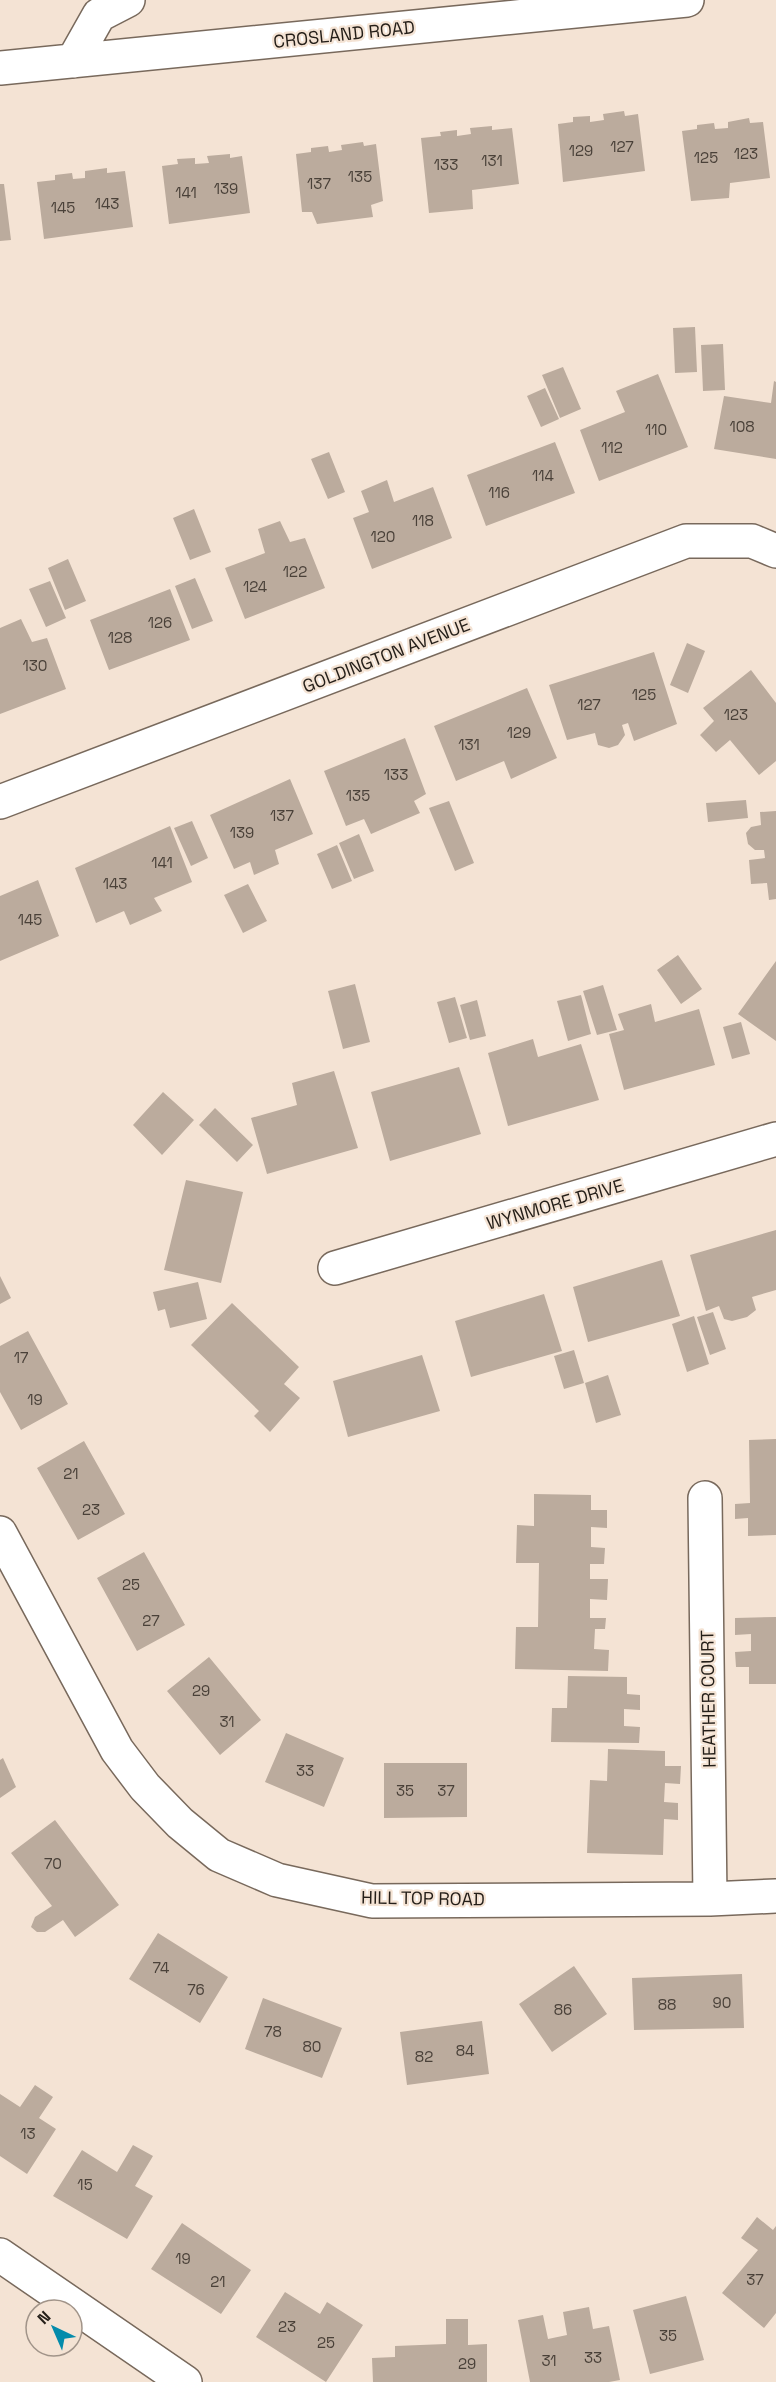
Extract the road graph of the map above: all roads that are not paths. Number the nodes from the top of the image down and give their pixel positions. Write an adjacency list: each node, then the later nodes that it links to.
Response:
1 (128, 0): 4 (street)
2 (687, 0): 3 (street, CROSLAND ROAD)
3 (468, 11): 4 (street, CROSLAND ROAD)
4 (72, 61): 5 (street, CROSLAND ROAD)
5 (0, 68)
6 (776, 551): 7 (street, GOLDINGTON AVENUE)
7 (0, 802)
8 (776, 1139): 9 (street, WYNMORE DRIVE)
9 (335, 1269)
10 (705, 1498): 13 (street, HEATHER COURT)
11 (0, 1533): 13 (street, HILL TOP ROAD)
12 (776, 1896): 13 (street, HILL TOP ROAD)
13 (710, 1899)
14 (0, 2254): 15 (street)
15 (185, 2382)

